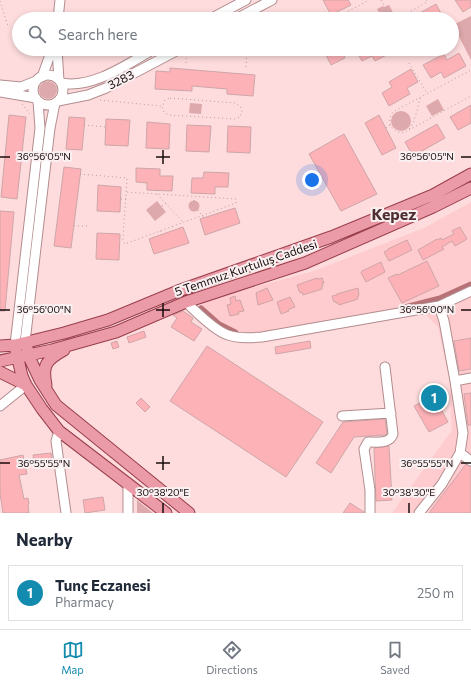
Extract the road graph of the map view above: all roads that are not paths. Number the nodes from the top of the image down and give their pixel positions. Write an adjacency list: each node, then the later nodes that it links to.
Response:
1 (60, 0): 4 (street)
2 (246, 0): 5 (street)
3 (272, 0): 6 (street)
4 (59, 12)
5 (223, 12)
6 (249, 12)
7 (49, 56): 11 (street)
8 (58, 56): 12 (street)
9 (141, 56): 12 (street, 3283)
10 (167, 56): 16 (street, 3283)
11 (39, 79): 12 (street); 13 (street); 15 (street)
12 (60, 82): 16 (street)
13 (0, 85)
14 (0, 92): 15 (street)
15 (37, 100): 16 (street); 22 (street)
16 (56, 102): 22 (street)
17 (471, 174): 22 (main road, 5 Temmuz Kurtuluş Caddesi)
18 (471, 188): 20 (main road, 5 Temmuz Kurtuluş Caddesi)
19 (471, 291): 21 (street)
20 (186, 302): 21 (street); 23 (main road, 5 Temmuz Kurtuluş Caddesi)
21 (439, 306): 31 (street)
22 (20, 343): 24 (main road, 5 Temmuz Kurtuluş Caddesi); 25 (main road); 26 (main road)
23 (74, 344): 25 (main road, 5 Temmuz Kurtuluş Caddesi); 33 (main road)
24 (0, 346)
25 (29, 356): 26 (main road, 5 Temmuz Kurtuluş Caddesi); 33 (main road)
26 (18, 358): 27 (main road, 5 Temmuz Kurtuluş Caddesi); 32 (main road)
27 (0, 361)
28 (385, 367): 35 (street)
29 (0, 372): 32 (main road)
30 (471, 378): 31 (street)
31 (455, 381): 38 (street)
32 (26, 385): 34 (street); 37 (main road)
33 (48, 394): 44 (main road)
34 (0, 406)
35 (391, 413): 36 (street); 45 (street)
36 (342, 416)
37 (59, 430): 40 (main road); 41 (street)
38 (460, 453): 39 (street); 46 (street)
39 (471, 461)
40 (128, 483): 42 (street); 43 (main road)
41 (66, 513)
42 (128, 513)
43 (166, 513)
44 (189, 513)
45 (370, 513)
46 (419, 513)

